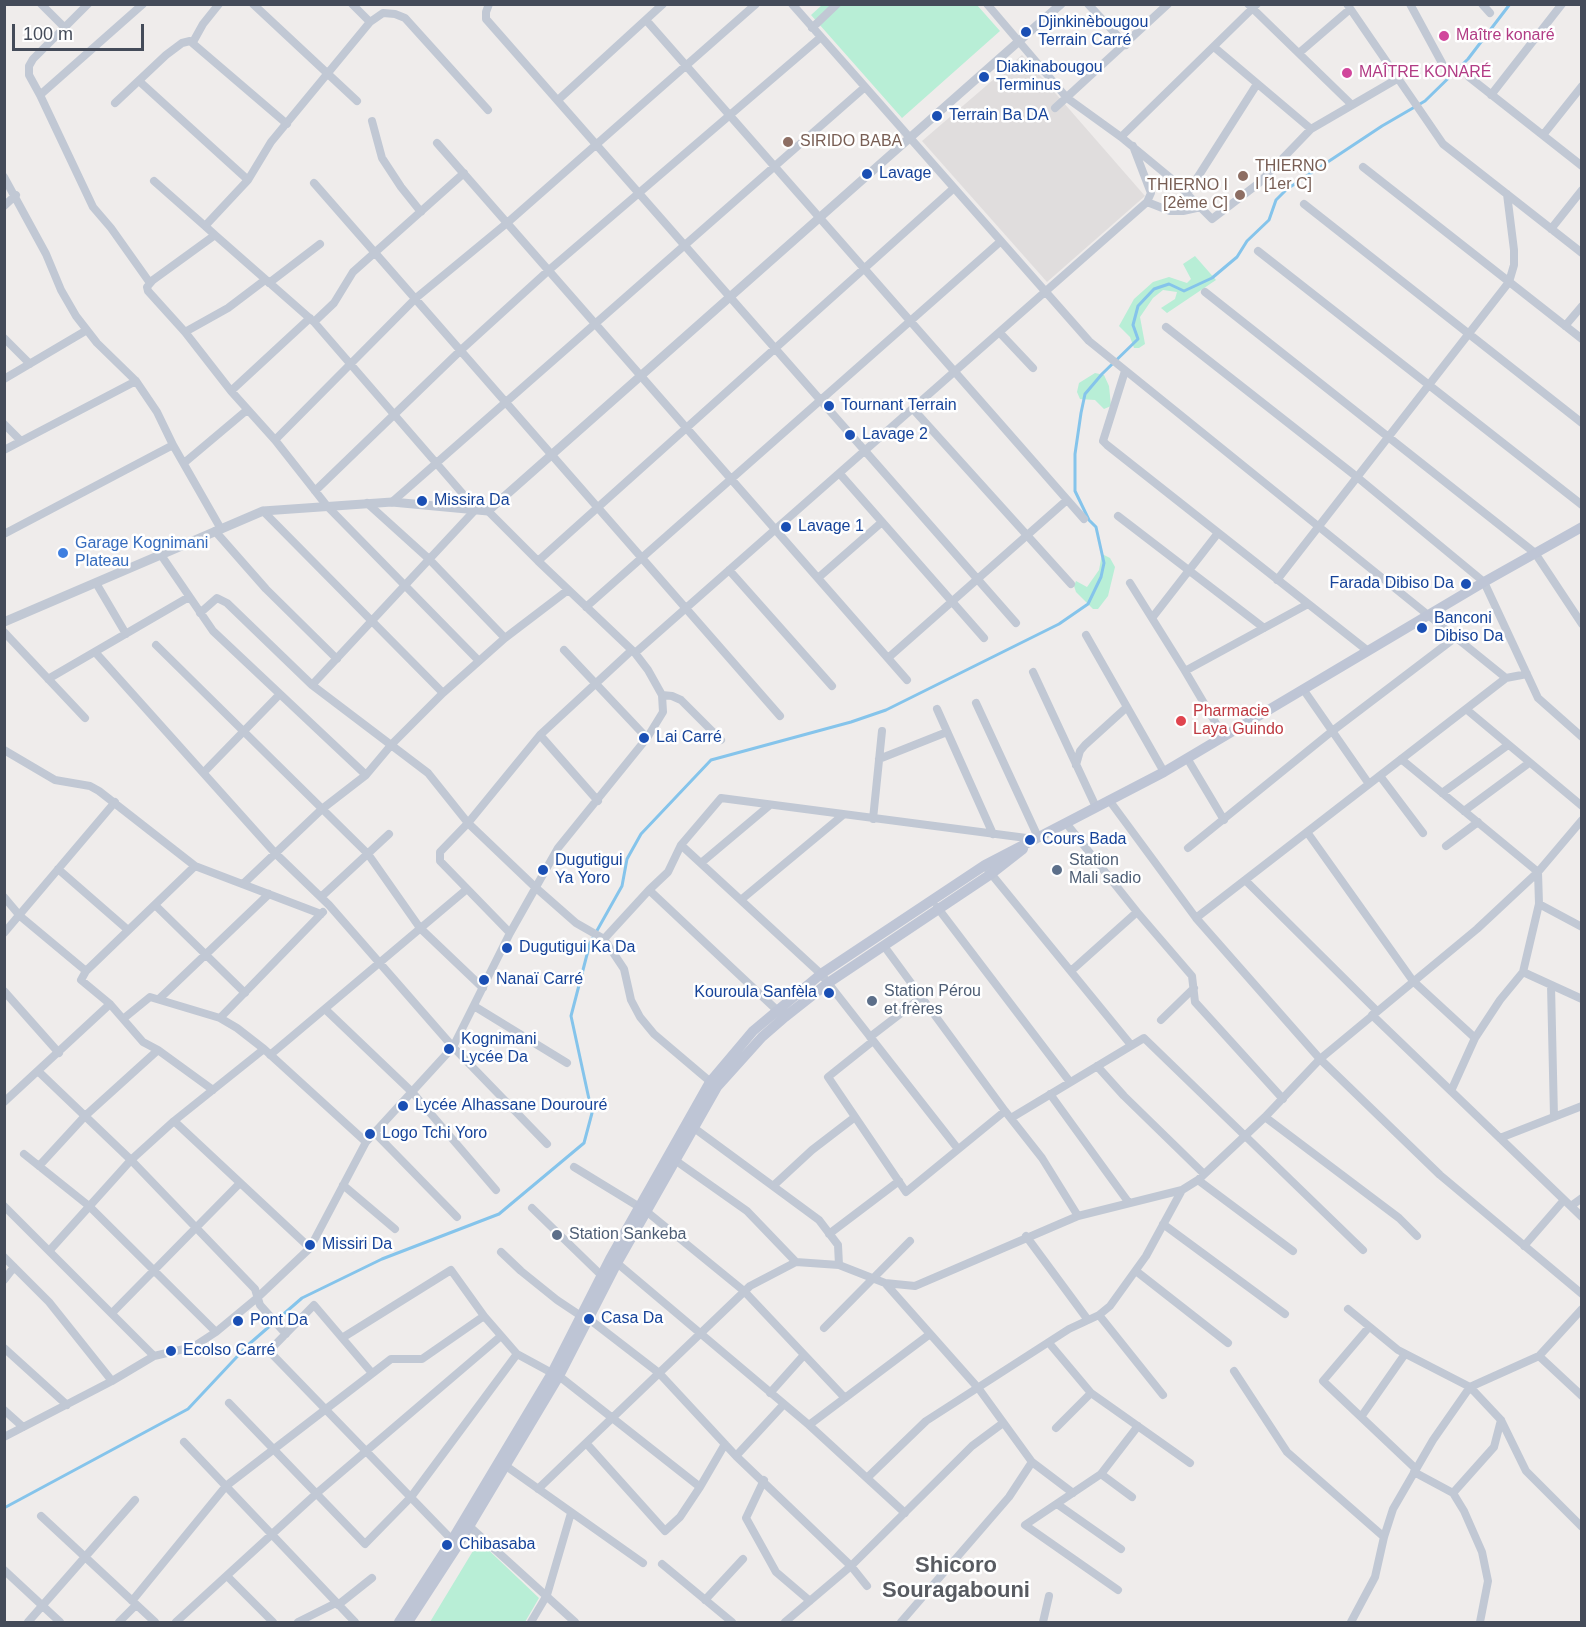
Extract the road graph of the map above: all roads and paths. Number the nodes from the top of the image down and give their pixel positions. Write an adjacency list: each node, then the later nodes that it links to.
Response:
1 (40, 4): 24 (street)
2 (88, 4): 24 (street)
3 (143, 4): 41 (street)
4 (219, 4): 27 (street)
5 (253, 4): 34 (street)
6 (352, 4): 23 (street)
7 (489, 4): 44 (street)
8 (663, 4): 22 (street)
9 (756, 4): 33 (street)
10 (792, 4): 25 (street)
11 (837, 4): 25 (street)
12 (987, 4): 28 (street)
13 (1061, 4): 28 (street)
14 (1088, 4): 29 (street)
15 (1410, 4): 32 (street)
16 (1482, 4): 21 (street)
17 (1562, 4): 42 (street)
18 (1164, 6): 29 (street)
19 (1252, 6): 30 (street); 31 (street)
20 (1348, 8): 31 (street); 36 (street)
21 (1490, 13)
22 (646, 20): 33 (street); 44 (street)
23 (370, 22): 34 (street); 49 (street)
24 (64, 27): 41 (street)
25 (812, 28): 26 (street)
26 (821, 37): 40 (street); 50 (street)
27 (193, 42): 37 (street); 52 (street)
28 (1019, 42): 43 (street); 56 (street)
29 (1126, 45): 43 (street)
30 (1214, 47): 38 (street); 55 (street)
31 (1299, 53): 47 (street)
32 (1442, 63)
33 (686, 66): 50 (street); 58 (street)
34 (328, 73): 45 (street); 52 (street)
35 (1469, 77): 42 (street)
36 (1397, 79): 47 (street); 72 (street)
37 (139, 81): 46 (street); 65 (street)
38 (1257, 84): 53 (street); 71 (street)
39 (1581, 86): 54 (street)
40 (865, 87): 56 (street); 60 (street)
41 (40, 95): 94 (street)
42 (1491, 95): 54 (street)
43 (1067, 98): 48 (street); 55 (street)
44 (558, 100): 58 (street)
45 (357, 101)
46 (115, 103)
47 (1352, 105): 53 (street)
48 (1055, 108)
49 (488, 110)
50 (729, 115): 60 (street); 70 (street)
51 (372, 121): 78 (street)
52 (287, 124): 65 (street)
53 (1311, 129): 77 (street)
54 (1543, 135): 61 (street)
55 (1121, 137): 59 (street)
56 (910, 138): 68 (street); 79 (street)
57 (437, 143): 63 (street)
58 (596, 144): 70 (street); 80 (street)
59 (1133, 146): 71 (street); 74 (street)
60 (775, 166): 79 (street); 86 (street)
61 (1581, 166)
62 (1363, 167): 93 (street)
63 (464, 173): 78 (street); 80 (street)
64 (4, 177): 73 (street)
65 (248, 180): 81 (street)
66 (154, 181): 81 (street)
67 (314, 183): 88 (street)
68 (954, 188): 84 (street); 90 (street)
69 (1581, 190): 82 (street)
70 (639, 193): 86 (street); 91 (street)
71 (1187, 194): 77 (street)
72 (1507, 194): 82 (street); 93 (street)
73 (16, 195): 76 (street); 105 (street)
74 (1148, 202): 77 (street); 95 (street)
75 (1304, 204): 108 (street)
76 (4, 206)
77 (1201, 207)
78 (421, 212): 88 (street)
79 (820, 217): 90 (street); 97 (street)
80 (507, 223): 91 (street); 98 (street)
81 (205, 226): 83 (street)
82 (1551, 229): 89 (street)
83 (214, 236): 92 (street); 94 (street)
84 (1001, 241): 95 (street); 101 (street)
85 (320, 244): 92 (street)
86 (685, 245): 97 (street); 102 (street)
87 (1258, 251): 121 (street)
88 (375, 253): 98 (street); 100 (street)
89 (1581, 253)
90 (865, 269): 101 (street); 112 (street)
91 (549, 270): 102 (street); 111 (street)
92 (267, 281): 100 (street); 106 (street)
93 (1509, 282): 104 (street); 108 (street)
94 (150, 284): 106 (street)
95 (1046, 292): 107 (street); 116 (street)
96 (1205, 292): 131 (street)
97 (729, 296): 112 (street); 118 (street)
98 (416, 298): 111 (street); 113 (street)
99 (1581, 306): 104 (street)
100 (312, 320): 113 (street); 122 (street)
101 (910, 321): 117 (street); 123 (street)
102 (595, 323): 118 (street); 124 (street)
103 (1166, 327): 141 (street)
104 (1565, 327): 110 (street)
105 (87, 330): 114 (street); 120 (street)
106 (185, 332): 122 (street)
107 (1000, 333): 115 (street); 117 (street)
108 (1469, 334): 121 (street); 128 (street)
109 (4, 338): 114 (street)
110 (1581, 339)
111 (461, 350): 124 (street); 127 (street)
112 (776, 350): 123 (street); 130 (street)
113 (350, 363): 127 (street); 132 (street)
114 (30, 364): 119 (street)
115 (1033, 368)
116 (1125, 371): 156 (street); 160 (street)
117 (955, 372): 125 (street); 144 (street)
118 (640, 375): 130 (street); 137 (street)
119 (4, 380)
120 (136, 381): 133 (street); 134 (street)
121 (1429, 385): 131 (street); 147 (street)
122 (231, 391): 126 (street)
123 (820, 400): 136 (street); 142 (street)
124 (506, 402): 137 (street); 139 (street)
125 (913, 409): 136 (street); 162 (street)
126 (247, 410): 132 (street); 138 (street)
127 (395, 415): 139 (street); 143 (street)
128 (1581, 423)
129 (4, 424): 133 (street)
130 (687, 429): 142 (street); 149 (street)
131 (1389, 437): 141 (street); 163 (street)
132 (275, 440): 143 (street)
133 (21, 441): 135 (street)
134 (173, 445): 138 (street); 161 (street)
135 (4, 450)
136 (865, 452): 140 (street); 171 (street)
137 (552, 456): 149 (street); 152 (street)
138 (184, 463): 158 (street)
139 (436, 463): 145 (street); 150 (street)
140 (840, 474): 155 (street); 159 (street)
141 (1357, 477): 156 (street); 173 (street)
142 (731, 479): 159 (street); 165 (street)
143 (315, 491): 148 (street)
144 (1067, 500): 154 (street); 162 (street)
145 (392, 501): 146 (street); 150 (street)
146 (367, 503): 148 (street); 166 (street)
147 (1581, 505)
148 (327, 506): 151 (street); 177 (street)
149 (597, 507): 165 (street); 167 (street)
150 (476, 509): 152 (street); 166 (street)
151 (263, 511): 158 (street); 187 (street)
152 (488, 511): 167 (street)
153 (1118, 516): 169 (street)
154 (1084, 519)
155 (882, 522): 170 (street); 180 (street)
156 (1319, 527): 172 (street); 185 (street)
157 (1581, 527): 163 (main road)
158 (218, 530): 164 (street); 204 (street)
159 (776, 530): 168 (street); 170 (street)
160 (1218, 533): 169 (street); 172 (street)
161 (4, 534)
162 (1027, 535): 171 (street); 176 (street)
163 (1535, 553): 173 (main road); 190 (street)
164 (161, 555): 174 (street); 179 (street)
165 (642, 557): 182 (street); 183 (street)
166 (429, 559): 177 (street); 196 (street)
167 (537, 561): 178 (street)
168 (729, 570): 183 (street); 214 (street)
169 (1189, 570): 186 (street); 191 (street)
170 (818, 578): 203 (street)
171 (977, 579): 180 (street); 189 (street)
172 (1277, 580): 181 (street)
173 (1484, 582): 185 (main road); 208 (street)
174 (96, 583): 188 (street); 193 (street)
175 (1130, 583): 186 (street)
176 (1071, 584)
177 (404, 587): 187 (street); 205 (street)
178 (567, 590): 182 (street); 196 (street)
179 (189, 597): 184 (street); 193 (street)
180 (952, 602): 197 (street); 203 (street)
181 (1308, 604): 191 (street); 200 (street)
182 (586, 607): 202 (street)
183 (686, 608): 202 (street); 223 (street)
184 (200, 614): 213 (street); 217 (street)
185 (1428, 615): 195 (street); 200 (main road)
186 (1152, 618): 206 (street)
187 (372, 621): 204 (street); 216 (street)
188 (4, 622)
189 (1016, 623)
190 (1581, 624)
191 (1264, 628): 206 (street)
192 (4, 632): 210 (street)
193 (126, 634): 201 (street)
194 (1086, 635): 220 (street)
195 (1456, 637): 209 (street); 228 (street)
196 (505, 638): 205 (street)
197 (984, 638)
198 (156, 645): 226 (street)
199 (564, 650): 212 (street)
200 (1368, 651): 215 (main road)
201 (95, 652): 210 (street); 242 (street)
202 (633, 652): 212 (street); 218 (street)
203 (888, 658): 211 (street)
204 (337, 659): 213 (street)
205 (479, 661): 216 (street)
206 (1185, 671): 230 (street)
207 (1033, 672): 241 (street)
208 (1527, 674): 209 (street); 231 (street)
209 (1506, 678): 222 (street)
210 (48, 679): 224 (street)
211 (908, 680)
212 (596, 683): 229 (street); 232 (street)
213 (312, 685): 234 (street)
214 (832, 686)
215 (1303, 689): 228 (street); 230 (main road)
216 (443, 693): 234 (street)
217 (279, 695): 226 (street); 244 (street)
218 (662, 695): 232 (street); 233 (street)
219 (976, 703): 267 (street)
220 (1127, 707): 241 (street); 243 (street)
221 (937, 709): 227 (street)
222 (1466, 710): 235 (street); 239 (street)
223 (780, 716)
224 (85, 718)
225 (882, 730): 238 (street)
226 (242, 732): 242 (street); 254 (street)
227 (947, 732): 238 (street); 266 (street)
228 (1331, 732): 246 (street); 258 (street)
229 (540, 735): 249 (street); 261 (street)
230 (1224, 737): 237 (main road)
231 (1581, 737)
232 (647, 738): 249 (street)
233 (721, 740)
234 (392, 744): 244 (street); 261 (street)
235 (1508, 745): 240 (street); 247 (street)
236 (4, 750): 250 (street)
237 (1187, 758): 243 (main road); 258 (street)
238 (879, 759): 257 (street)
239 (1401, 759): 245 (street); 247 (street)
240 (1530, 763): 252 (street); 255 (street)
241 (1076, 765): 253 (street)
242 (204, 772): 271 (street)
243 (1164, 772): 248 (main road)
244 (366, 775): 254 (street)
245 (1380, 776): 246 (street); 264 (street)
246 (1369, 784): 263 (street)
247 (1442, 793): 255 (street)
248 (1109, 800): 253 (main road); 294 (street)
249 (598, 801): 280 (street)
250 (115, 802): 274 (street); 275 (street)
251 (771, 805): 256 (street); 268 (street); 273 (street)
252 (1581, 806)
253 (1096, 807): 262 (main road)
254 (322, 809): 271 (street); 272 (street)
255 (1464, 811): 260 (street)
256 (843, 815): 257 (street); 286 (street)
257 (873, 819): 266 (street)
258 (1224, 820): 270 (street)
259 (1581, 820): 277 (street)
260 (1478, 822): 269 (street); 277 (street)
261 (468, 823): 280 (street); 281 (street)
262 (1066, 823): 267 (main road); 291 (street)
263 (1307, 832): 278 (street); 308 (street)
264 (1423, 833)
265 (389, 834): 272 (street)
266 (993, 834): 267 (street)
267 (1036, 838): 276 (main road)
268 (681, 845): 273 (street); 282 (street)
269 (1446, 846)
270 (1188, 848)
271 (275, 853): 279 (street); 285 (street)
272 (368, 854): 285 (street); 296 (street)
273 (701, 863): 286 (street)
274 (195, 866): 279 (street); 288 (street)
275 (58, 869): 293 (street); 297 (street)
276 (988, 870): 290 (main road); 305 (street)
277 (1538, 872): 287 (street); 308 (street)
278 (1245, 880): 294 (street); 322 (street)
279 (243, 884): 283 (street)
280 (535, 887): 299 (street); 300 (street)
281 (467, 889): 296 (street); 299 (street)
282 (649, 890): 300 (street); 321 (street)
283 (269, 894): 292 (street); 302 (street)
284 (4, 897): 293 (street)
285 (321, 897): 289 (street)
286 (742, 899): 307 (street)
287 (1539, 904): 295 (street); 306 (street)
288 (155, 905): 297 (street); 302 (street)
289 (329, 905): 292 (street); 303 (street)
290 (935, 905): 301 (main road); 307 (main road); 337 (street)
291 (1137, 912): 305 (street); 312 (street)
292 (321, 914): 314 (street)
293 (20, 916): 298 (street); 304 (street)
294 (1196, 918): 333 (street)
295 (1581, 927)
296 (420, 928): 303 (street); 311 (street)
297 (128, 930): 304 (street)
298 (4, 933)
299 (510, 933): 311 (street)
300 (604, 939): 338 (street)
301 (884, 946): 309 (main road); 315 (street)
302 (206, 955): 314 (street); 316 (street)
303 (380, 962): 320 (street); 329 (street)
304 (86, 971): 318 (street)
305 (1071, 971): 328 (street)
306 (1523, 972): 310 (street); 326 (street)
307 (821, 974): 309 (street); 321 (main road)
308 (1413, 981): 322 (street); 326 (street)
309 (828, 983): 321 (main road); 327 (street)
310 (1551, 985): 317 (street); 350 (street)
311 (483, 988): 319 (street)
312 (1194, 988): 325 (street); 343 (street)
313 (4, 991): 332 (street)
314 (245, 993): 323 (street)
315 (922, 997): 327 (street); 346 (street)
316 (159, 999): 323 (street); 324 (street)
317 (1581, 999)
318 (110, 1004): 324 (street); 332 (street)
319 (474, 1006): 329 (street); 334 (street)
320 (325, 1009): 331 (street); 341 (street)
321 (781, 1013): 338 (main road)
322 (1374, 1013): 333 (street); 340 (street)
323 (220, 1018): 331 (street)
324 (123, 1019): 330 (street)
325 (1161, 1020)
326 (1475, 1038): 340 (street)
327 (872, 1039): 348 (street); 359 (street)
328 (1131, 1045): 335 (street); 355 (street)
329 (453, 1047): 341 (street); 358 (street)
330 (158, 1050): 339 (street); 347 (street)
331 (267, 1052): 339 (street); 357 (street)
332 (60, 1053): 336 (street)
333 (1320, 1059): 343 (street); 390 (street)
334 (567, 1063)
335 (1097, 1066): 337 (street); 365 (street)
336 (39, 1072): 344 (street); 347 (street)
337 (1070, 1082): 342 (street)
338 (714, 1084): 353 (main road)
339 (213, 1090): 352 (street)
340 (1451, 1091): 356 (street)
341 (413, 1093): 354 (street); 370 (street)
342 (1050, 1095): 351 (street); 374 (street)
343 (1283, 1099): 349 (street)
344 (4, 1102)
345 (1581, 1106): 350 (street)
346 (1005, 1111): 351 (street); 359 (street)
347 (85, 1116): 362 (street); 363 (street)
348 (855, 1117): 366 (street); 369 (street)
349 (1265, 1117): 355 (street); 388 (street)
350 (1554, 1117): 356 (street)
351 (1011, 1118): 380 (street)
352 (174, 1121): 362 (street); 367 (street)
353 (690, 1125): 361 (main road); 369 (street)
354 (375, 1133): 357 (street); 382 (street)
355 (1245, 1136): 365 (street); 393 (street)
356 (1500, 1138): 373 (street)
357 (366, 1142): 368 (street)
358 (547, 1144)
359 (958, 1149): 366 (street)
360 (24, 1154): 363 (street)
361 (671, 1157): 379 (main road); 397 (street)
362 (131, 1160): 376 (street); 384 (street)
363 (39, 1166): 376 (street)
364 (574, 1167): 379 (street)
365 (1201, 1177): 371 (street); 394 (street)
366 (899, 1181): 386 (street)
367 (240, 1183): 384 (street); 391 (street)
368 (343, 1185): 385 (street); 391 (street)
369 (773, 1186): 386 (street)
370 (496, 1190)
371 (1182, 1190): 374 (street); 383 (street)
372 (1581, 1198): 377 (street)
373 (1564, 1200): 377 (street); 390 (street)
374 (1129, 1203): 380 (street)
375 (4, 1206): 392 (street)
376 (89, 1206): 392 (street); 401 (street)
377 (1571, 1206): 381 (street)
378 (532, 1208): 403 (street)
379 (643, 1209): 398 (main road); 403 (main road); 407 (street)
380 (1078, 1215): 387 (street)
381 (1581, 1216)
382 (457, 1217)
383 (1163, 1224): 402 (street); 413 (street)
384 (196, 1227): 401 (street); 409 (street)
385 (395, 1229)
386 (829, 1234): 399 (street)
387 (1026, 1236): 406 (street); 417 (street)
388 (1418, 1236)
389 (910, 1241): 404 (street)
390 (1524, 1246): 408 (street)
391 (310, 1248): 409 (street)
392 (50, 1250): 412 (street)
393 (1363, 1250)
394 (1293, 1251)
395 (501, 1252): 416 (street)
396 (4, 1257): 400 (street)
397 (796, 1262): 399 (street); 407 (street)
398 (616, 1263): 416 (main road); 422 (street)
399 (839, 1266): 404 (street)
400 (14, 1267): 405 (street); 438 (street)
401 (154, 1271): 412 (street); 420 (street)
402 (1136, 1271): 414 (street); 427 (street)
403 (601, 1275): 416 (main road)
404 (873, 1279): 406 (street); 419 (street)
405 (4, 1280)
406 (885, 1283): 423 (street)
407 (744, 1291): 422 (street); 431 (street)
408 (1581, 1294)
409 (257, 1298): 420 (street); 421 (street)
410 (1348, 1309): 418 (street)
411 (1581, 1309): 433 (street)
412 (112, 1313): 432 (street)
413 (1285, 1314)
414 (1099, 1315): 417 (street); 443 (street)
415 (484, 1316): 424 (street); 425 (street); 435 (street)
416 (585, 1318): 436 (street); 437 (main road)
417 (1089, 1320): 426 (street)
418 (1369, 1326): 430 (street); 452 (street)
419 (824, 1328)
420 (216, 1332): 432 (street)
421 (284, 1332): 425 (street); 449 (street)
422 (700, 1334): 436 (street); 441 (street)
423 (930, 1334): 440 (street); 445 (street)
424 (501, 1336): 429 (street); 464 (street)
425 (342, 1338): 435 (street)
426 (1049, 1343): 440 (street); 442 (street)
427 (1228, 1343)
428 (4, 1348): 448 (street)
429 (517, 1354): 437 (street); 479 (street)
430 (1405, 1354): 439 (street); 452 (street)
431 (804, 1355): 441 (street); 445 (street)
432 (154, 1356): 438 (street)
433 (1539, 1356): 439 (street); 444 (street)
434 (1234, 1371): 489 (street)
435 (372, 1373): 449 (street)
436 (659, 1373): 451 (street); 462 (street)
437 (555, 1375): 451 (street); 468 (main road); 490 (main road)
438 (112, 1381): 448 (street)
439 (1470, 1387): 453 (street); 469 (street)
440 (979, 1389): 454 (street); 471 (street)
441 (770, 1393): 447 (street)
442 (1091, 1393): 456 (street); 458 (street)
443 (1163, 1395)
444 (1581, 1396)
445 (845, 1398): 455 (street)
446 (229, 1403): 463 (street)
447 (784, 1404): 455 (street); 465 (street)
448 (67, 1405): 457 (street)
449 (326, 1409): 463 (street); 464 (street)
450 (4, 1410): 457 (street)
451 (613, 1417): 461 (street); 474 (street)
452 (1361, 1417): 469 (street)
453 (1501, 1420): 477 (street); 487 (street)
454 (1004, 1423): 466 (street); 484 (street)
455 (809, 1425): 471 (street)
456 (1138, 1426): 467 (street); 470 (street)
457 (23, 1427): 459 (street)
458 (1056, 1428)
459 (4, 1437)
460 (184, 1442): 473 (street)
461 (586, 1443): 474 (street); 475 (street)
462 (725, 1444): 465 (street); 474 (street)
463 (274, 1449): 473 (street); 476 (street)
464 (366, 1451): 476 (street); 479 (street)
465 (736, 1455): 472 (street)
466 (1032, 1462): 478 (street); 523 (street)
467 (1190, 1463)
468 (506, 1466): 475 (street); 486 (main road)
469 (1415, 1470): 477 (street); 489 (street)
470 (1101, 1474): 478 (street); 480 (street)
471 (867, 1478): 484 (street)
472 (764, 1480): 496 (street); 505 (street)
473 (226, 1486): 488 (street); 506 (street)
474 (700, 1487)
475 (538, 1489): 483 (street)
476 (317, 1493): 479 (street); 488 (street)
477 (1453, 1493): 526 (street)
478 (1073, 1494): 482 (street)
479 (411, 1497): 490 (street)
480 (1132, 1497)
481 (135, 1500): 492 (street)
482 (1057, 1504): 491 (street); 501 (street)
483 (571, 1513): 494 (street); 502 (street)
484 (905, 1513): 496 (street)
485 (40, 1516): 492 (street)
486 (469, 1526): 490 (main road); 502 (street)
487 (1581, 1527)
488 (272, 1534): 498 (street); 507 (street)
489 (1384, 1537): 525 (street)
490 (455, 1543): 518 (main road); 519 (main road)
491 (1121, 1549)
492 (85, 1557): 506 (street); 508 (street)
493 (743, 1559): 504 (street)
494 (643, 1563)
495 (662, 1564): 504 (street)
496 (851, 1566): 500 (street); 505 (street)
497 (4, 1570): 508 (street)
498 (227, 1576): 514 (street); 515 (street)
499 (372, 1578): 507 (street)
500 (867, 1586)
501 (1118, 1590)
502 (547, 1595): 520 (street); 521 (street)
503 (1049, 1596): 524 (street)
504 (705, 1600): 522 (street)
505 (810, 1601): 509 (street)
506 (134, 1603): 512 (street); 513 (street)
507 (337, 1604): 516 (street); 517 (street)
508 (43, 1606): 510 (street); 511 (street)
509 (791, 1621)
510 (28, 1623)
511 (60, 1623)
512 (119, 1623)
513 (155, 1623)
514 (176, 1623)
515 (273, 1623)
516 (298, 1623)
517 (355, 1623)
518 (399, 1623)
519 (408, 1623)
520 (531, 1623)
521 (575, 1623)
522 (732, 1623)
523 (901, 1623)
524 (1043, 1623)
525 (1351, 1623)
526 (1480, 1623)

